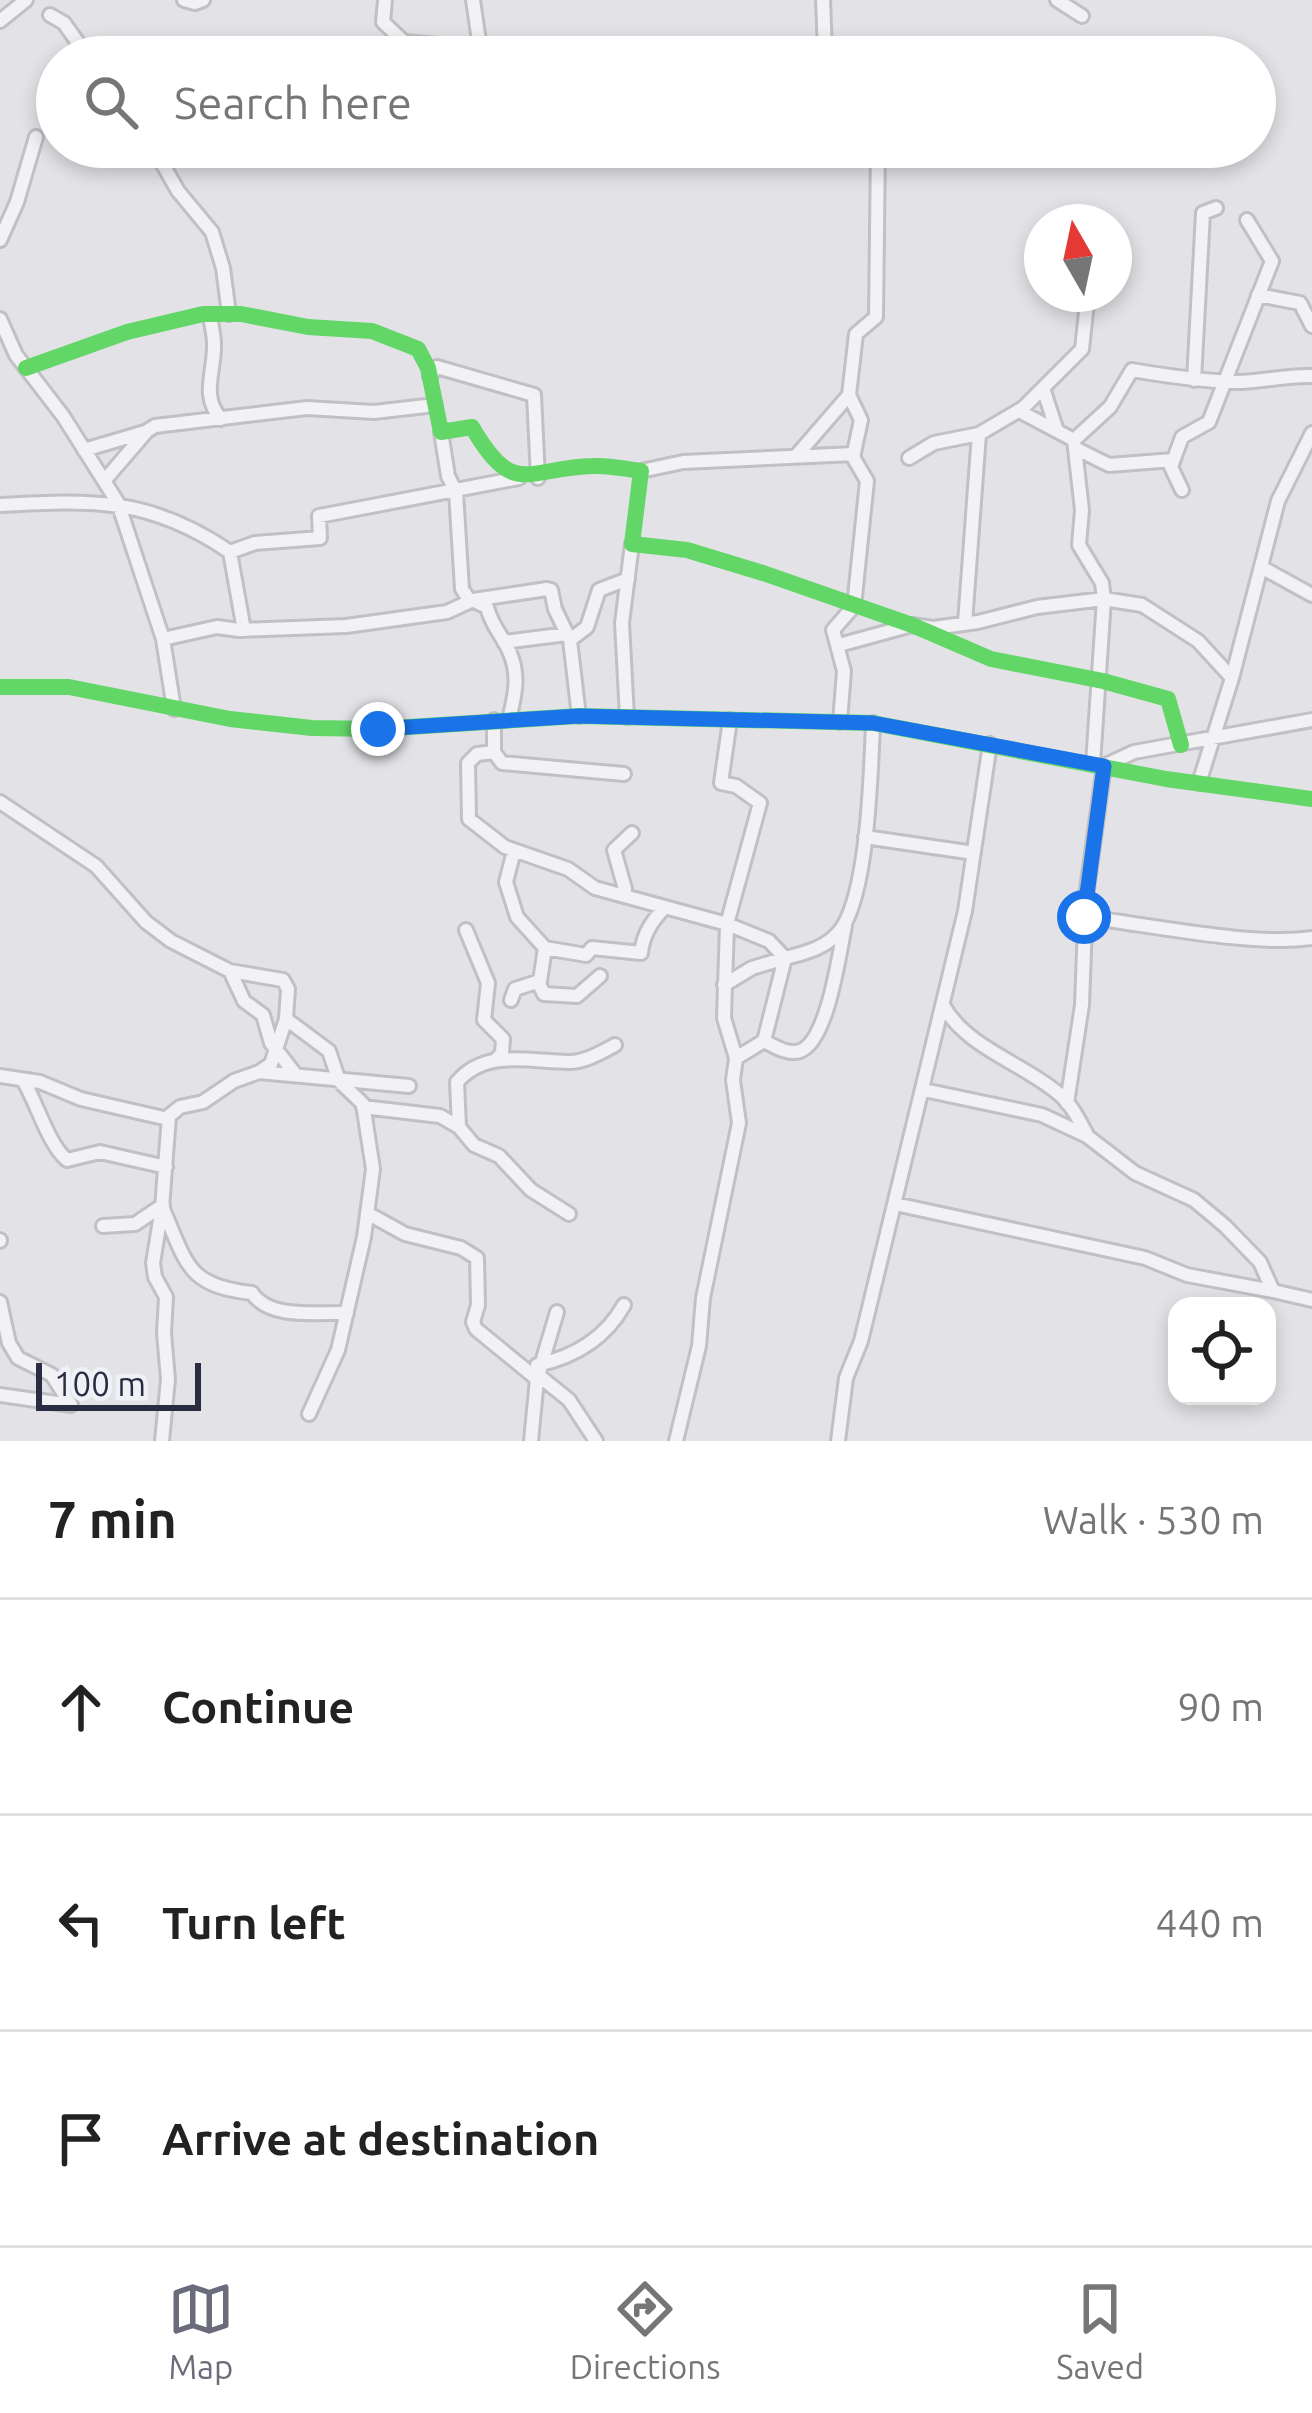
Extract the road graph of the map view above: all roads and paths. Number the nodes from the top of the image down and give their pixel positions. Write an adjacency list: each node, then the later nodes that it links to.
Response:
1 (26, 0): 10 (street)
2 (184, 0): 3 (street)
3 (203, 0)
4 (385, 0): 12 (street)
5 (473, 0): 13 (street)
6 (823, 0): 14 (street)
7 (1057, 0): 9 (street)
8 (50, 15): 11 (street)
9 (1082, 16)
10 (0, 21)
11 (73, 36)
12 (398, 36)
13 (478, 36)
14 (825, 36)
15 (35, 137): 20 (street)
16 (165, 168): 23 (street)
17 (878, 168): 32 (street)
18 (1216, 208): 29 (street)
19 (1247, 220): 21 (street)
20 (0, 240)
21 (1258, 295): 25 (street); 30 (street)
22 (1086, 312): 31 (street)
23 (219, 314): 26 (street); 28 (street); 35 (street)
24 (0, 319): 26 (street)
25 (1312, 326)
26 (26, 368): 42 (street)
27 (1312, 376): 30 (street)
28 (429, 377): 33 (street); 48 (street)
29 (1194, 380): 30 (street); 41 (street)
30 (1223, 381): 46 (street)
31 (1043, 388): 34 (street); 37 (street)
32 (850, 395): 43 (street); 44 (street)
33 (435, 405): 35 (street); 38 (street)
34 (1018, 411): 37 (street); 40 (street)
35 (221, 419): 36 (street)
36 (146, 431): 42 (street); 49 (street)
37 (1057, 431): 41 (street)
38 (441, 432): 48 (street); 51 (street)
39 (1312, 433): 56 (street)
40 (979, 434): 45 (street); 62 (street)
41 (1074, 444): 46 (street); 59 (street)
42 (84, 450): 49 (street)
43 (854, 454): 44 (street); 61 (street)
44 (797, 455): 47 (street)
45 (909, 458)
46 (1173, 460): 50 (street)
47 (641, 471): 48 (street); 54 (street)
48 (529, 477): 51 (street)
49 (104, 481): 52 (street)
50 (1182, 490)
51 (456, 492): 55 (street); 60 (street)
52 (118, 503): 53 (street); 55 (street); 66 (street)
53 (0, 505)
54 (632, 544): 57 (street); 61 (street)
55 (230, 552): 64 (street)
56 (1261, 567): 58 (street); 69 (street)
57 (628, 579): 65 (street); 74 (street)
58 (1312, 595)
59 (1104, 599): 62 (street); 69 (street); 70 (street)
60 (473, 600): 64 (street); 65 (street); 67 (street)
61 (846, 603): 63 (street); 68 (street)
62 (965, 623): 63 (street)
63 (912, 626): 68 (street); 70 (street)
64 (244, 630): 66 (street)
65 (570, 636): 67 (street); 73 (street)
66 (163, 639): 72 (street)
67 (504, 642): 75 (street)
68 (839, 645): 78 (street)
69 (1232, 678): 80 (street)
70 (1101, 681): 82 (street); 84 (street)
71 (0, 687): 72 (street)
72 (174, 709): 75 (street)
73 (579, 716): 74 (street); 75 (street)
74 (627, 717): 76 (street)
75 (501, 719): 83 (street)
76 (730, 720): 78 (street); 96 (street)
77 (1312, 720): 80 (street)
78 (840, 722): 79 (street)
79 (873, 723): 81 (street); 90 (street)
80 (1212, 739): 82 (street); 86 (street)
81 (990, 744): 84 (street); 92 (street)
82 (1180, 745): 84 (street)
83 (494, 752): 85 (street); 91 (street)
84 (1099, 765): 86 (street); 95 (street)
85 (624, 774)
86 (1199, 783): 87 (street)
87 (1312, 799)
88 (0, 802): 103 (street)
89 (632, 833): 93 (street)
90 (865, 837): 92 (street); 97 (street)
91 (514, 851): 93 (street); 100 (street)
92 (974, 853): 109 (street)
93 (620, 895): 94 (street)
94 (665, 907): 96 (street); 100 (street)
95 (1084, 917): 99 (street); 124 (street)
96 (727, 924): 102 (street); 107 (street)
97 (845, 925): 101 (street); 105 (street)
98 (466, 930): 115 (street)
99 (1312, 938)
100 (545, 948): 106 (street)
101 (814, 950): 102 (street); 105 (street)
102 (785, 958): 107 (street); 111 (street)
103 (230, 971): 110 (street); 113 (street)
104 (599, 976): 106 (street)
105 (833, 979): 111 (street)
106 (538, 982): 108 (street)
107 (724, 986): 114 (street)
108 (511, 1000)
109 (943, 1005): 122 (street); 124 (street)
110 (286, 1019): 113 (street); 120 (street)
111 (764, 1041): 114 (street)
112 (615, 1045): 115 (street)
113 (275, 1050): 116 (street); 118 (street)
114 (736, 1058): 148 (street)
115 (495, 1060): 128 (street)
116 (259, 1072): 118 (street); 127 (street)
117 (0, 1076): 119 (street)
118 (297, 1076): 120 (street)
119 (22, 1080): 127 (street); 130 (street)
120 (339, 1081): 121 (street); 123 (street)
121 (410, 1086)
122 (925, 1090): 129 (street); 131 (street)
123 (353, 1093): 125 (street); 126 (street)
124 (1067, 1102): 129 (street)
125 (364, 1107): 126 (street); 133 (street)
126 (385, 1107): 128 (street)
127 (168, 1119): 130 (street)
128 (459, 1126): 134 (street)
129 (1088, 1136): 136 (street)
130 (166, 1167): 132 (street)
131 (895, 1204): 136 (street); 149 (street)
132 (162, 1206): 135 (street); 141 (street); 145 (street)
133 (368, 1213): 141 (street); 142 (street)
134 (569, 1214)
135 (103, 1226)
136 (1273, 1291): 137 (street)
137 (1312, 1300)
138 (0, 1302): 143 (street)
139 (624, 1305): 142 (street)
140 (557, 1312): 142 (street)
141 (347, 1313): 144 (street)
142 (539, 1373): 146 (street); 147 (street)
143 (0, 1395)
144 (309, 1414)
145 (162, 1441)
146 (531, 1441)
147 (596, 1441)
148 (676, 1441)
149 (838, 1441)

